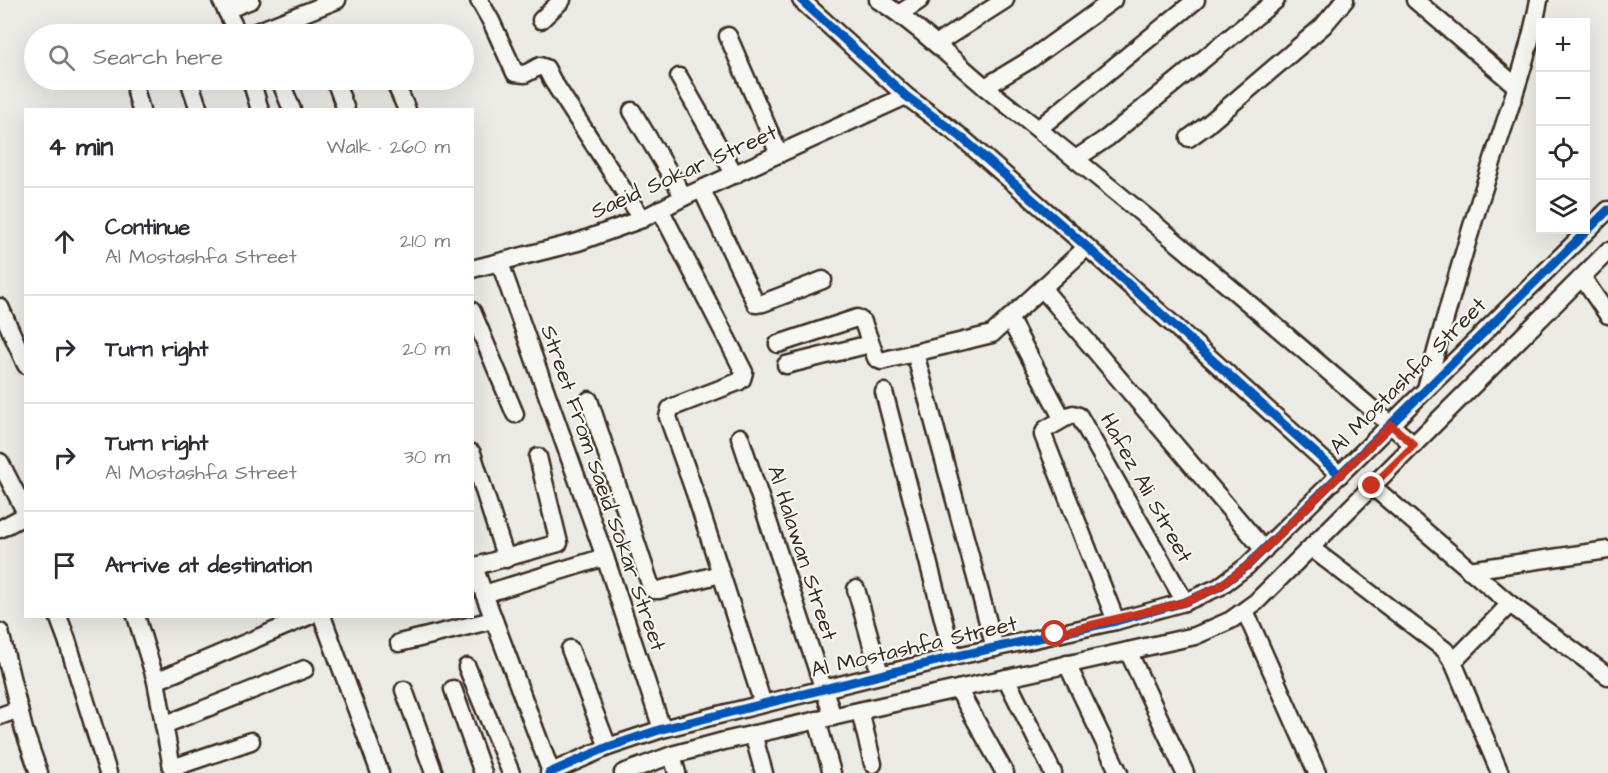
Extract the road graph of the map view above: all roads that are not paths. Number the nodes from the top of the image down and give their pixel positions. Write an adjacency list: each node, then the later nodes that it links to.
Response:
1 (251, 0): 15 (street)
2 (337, 0): 19 (street)
3 (479, 0): 48 (street)
4 (562, 0): 17 (street)
5 (801, 0): 31 (street)
6 (878, 0): 16 (street)
7 (920, 0): 16 (street)
8 (1005, 0): 21 (street)
9 (1113, 0): 24 (street)
10 (1196, 0): 39 (street)
11 (1276, 0): 42 (street)
12 (1345, 0): 40 (street)
13 (1415, 0): 23 (street)
14 (1539, 0): 23 (street)
15 (224, 5): 18 (street)
16 (899, 14): 21 (street)
17 (541, 20)
18 (233, 24)
19 (280, 24)
20 (728, 36): 41 (street)
21 (936, 44): 24 (street)
22 (679, 77): 43 (street)
23 (1516, 86): 65 (street)
24 (985, 87): 39 (street)
25 (192, 90): 33 (street)
26 (254, 90): 34 (street)
27 (284, 90): 35 (street)
28 (339, 90): 36 (street)
29 (398, 90): 37 (street)
30 (136, 92): 32 (street)
31 (906, 96): 41 (street, Saeid Sokar Street); 49 (street)
32 (140, 108)
33 (198, 108)
34 (259, 108)
35 (291, 108)
36 (345, 108)
37 (405, 108)
38 (632, 111): 45 (street)
39 (1038, 129): 42 (street)
40 (1189, 138)
41 (779, 154): 43 (street, Saeid Sokar Street)
42 (1077, 159): 70 (street)
43 (735, 175): 44 (street, Saeid Sokar Street)
44 (702, 190): 45 (street, Saeid Sokar Street); 54 (street)
45 (684, 197): 46 (street, Saeid Sokar Street)
46 (660, 209): 48 (street, Saeid Sokar Street); 88 (street)
47 (1608, 210): 65 (street, Al Mostashfa Street)
48 (642, 219): 51 (street, Saeid Sokar Street)
49 (1087, 247): 55 (street); 76 (street)
50 (1608, 251): 53 (street)
51 (500, 263): 52 (street, Saeid Sokar Street); 83 (street, Street From Saeid Sokar Street)
52 (474, 269)
53 (1582, 277): 57 (street); 72 (street)
54 (822, 280)
55 (1042, 288): 59 (street); 81 (street)
56 (0, 307): 63 (street)
57 (1608, 315)
58 (474, 317): 68 (street)
59 (1009, 318): 62 (street); 69 (street, Hafez Ali Street)
60 (778, 344): 61 (street)
61 (870, 344): 62 (street); 64 (street)
62 (915, 353): 102 (street)
63 (24, 361)
64 (786, 365)
65 (1426, 390): 70 (street, Al Mostashfa Street)
66 (884, 392): 105 (street)
67 (589, 400): 88 (street)
68 (515, 414)
69 (1067, 417): 91 (street, Hafez Ali Street); 99 (street)
70 (1391, 425): 72 (street); 76 (street, Al Mostashfa Street)
71 (740, 437): 114 (street, Al Halawan Street)
72 (1414, 445): 77 (street)
73 (538, 457): 84 (street)
74 (474, 459): 84 (street)
75 (0, 462): 78 (street)
76 (1340, 475): 81 (street, Al Mostashfa Street)
77 (1372, 486): 80 (street); 87 (street)
78 (24, 520): 79 (street)
79 (0, 529)
80 (1311, 548): 93 (street); 106 (street)
81 (1264, 549): 91 (street, Al Mostashfa Street)
82 (1608, 550): 87 (street)
83 (605, 557): 90 (street); 124 (street, Street From Saeid Sokar Street)
84 (506, 559): 85 (street)
85 (474, 567)
86 (474, 569): 90 (street)
87 (1469, 570): 92 (street)
88 (720, 574): 118 (street)
89 (856, 589): 110 (street)
90 (484, 594): 98 (street)
91 (1185, 602): 99 (street, Al Mostashfa Street)
92 (1510, 604): 106 (street); 111 (street)
93 (1245, 611): 104 (street); 146 (street)
94 (59, 618): 133 (street)
95 (137, 618): 113 (street)
96 (304, 618): 113 (street)
97 (323, 618): 134 (street)
98 (493, 620): 101 (street); 131 (street)
99 (1116, 621): 102 (street, Al Mostashfa Street)
100 (0, 632): 119 (street)
101 (399, 643)
102 (995, 648): 105 (street, Al Mostashfa Street)
103 (570, 649): 127 (street)
104 (1128, 651): 107 (street); 145 (street)
105 (953, 657): 110 (street, Al Mostashfa Street)
106 (1453, 662): 147 (street)
107 (1067, 664): 112 (street); 144 (street)
108 (467, 667): 137 (street)
109 (305, 669): 123 (street)
110 (880, 675): 114 (street, Al Mostashfa Street)
111 (1608, 676)
112 (1006, 678): 116 (street); 143 (street)
113 (156, 681): 123 (street)
114 (824, 688): 118 (street, Al Mostashfa Street); 122 (street, Al Halawan Street)
115 (453, 689): 136 (street)
116 (958, 689): 120 (street); 142 (street)
117 (404, 690): 135 (street)
118 (764, 704): 124 (street, Al Mostashfa Street)
119 (19, 709): 121 (street); 132 (street)
120 (860, 711): 122 (street); 129 (street)
121 (0, 716)
122 (825, 719): 125 (street); 141 (street, Al Halawan Street)
123 (164, 725): 130 (street)
124 (662, 729): 127 (street, Al Mostashfa Street)
125 (753, 734): 128 (street); 140 (street)
126 (251, 741): 130 (street)
127 (608, 747): 131 (street, Al Mostashfa Street)
128 (672, 755): 138 (street); 139 (street)
129 (873, 764)
130 (172, 770)
131 (550, 772)
132 (39, 773)
133 (108, 773)
134 (380, 773)
135 (434, 773)
136 (483, 773)
137 (510, 773)
138 (622, 773)
139 (677, 773)
140 (764, 773)
141 (832, 773)
142 (1005, 773)
143 (1053, 773)
144 (1119, 773)
145 (1185, 773)
146 (1317, 773)
147 (1500, 773)

